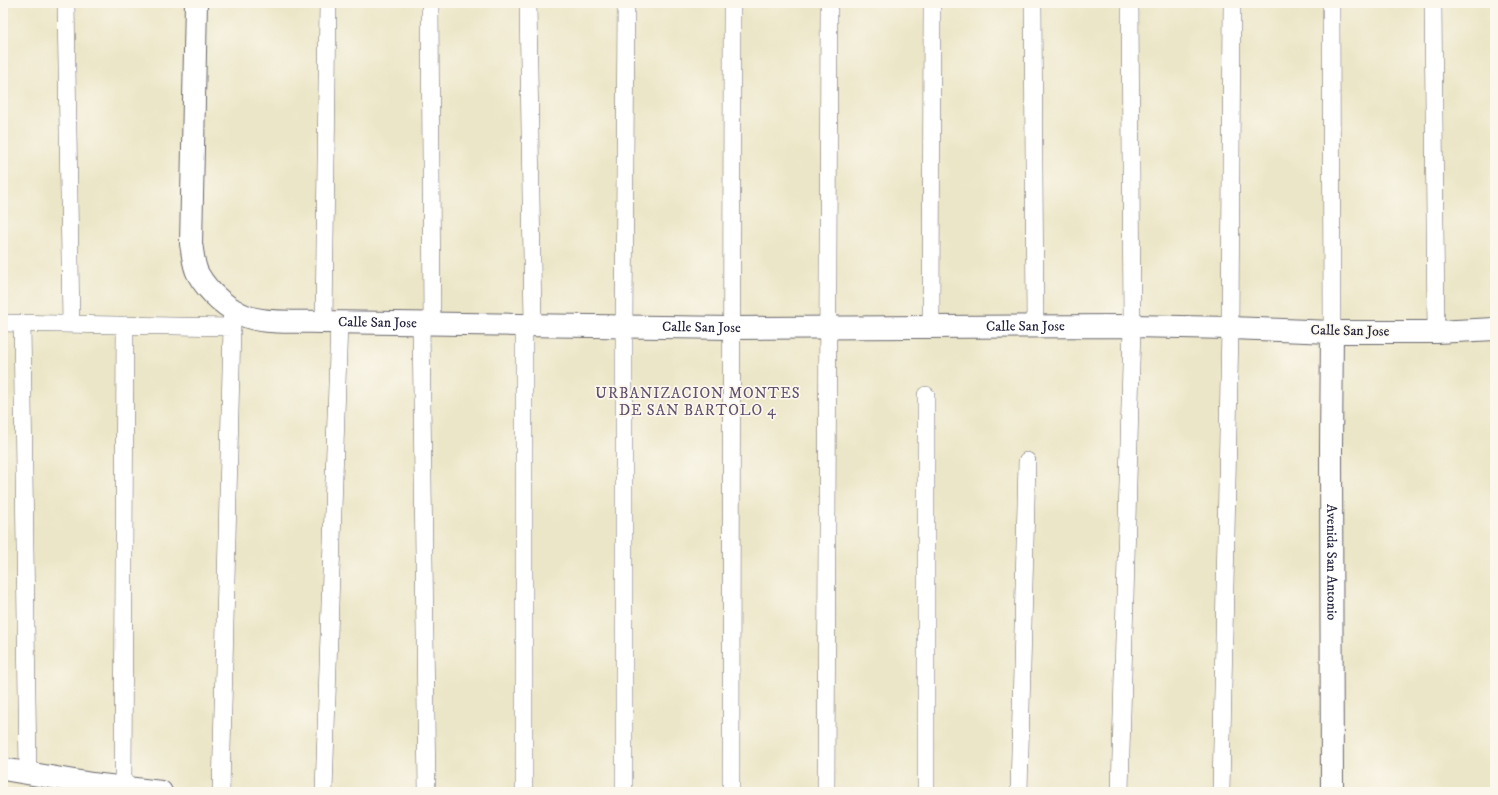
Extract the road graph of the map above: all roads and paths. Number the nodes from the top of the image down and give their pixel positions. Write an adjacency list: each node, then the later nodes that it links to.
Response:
1 (66, 3): 20 (street)
2 (196, 3): 15 (street, Calle San Jose)
3 (328, 3): 16 (street)
4 (430, 3): 19 (street)
5 (528, 3): 21 (street)
6 (626, 3): 23 (street)
7 (732, 3): 27 (street)
8 (829, 3): 28 (street)
9 (932, 3): 25 (street)
10 (1033, 3): 26 (street)
11 (1130, 3): 24 (street)
12 (1232, 3): 29 (street)
13 (1331, 3): 31 (street)
14 (1433, 3): 32 (street)
15 (231, 318): 16 (street, Calle San Jose); 22 (street); 39 (street)
16 (332, 321): 19 (street, Calle San Jose); 40 (street)
17 (3, 322): 18 (street)
18 (22, 323): 20 (street); 36 (street)
19 (427, 323): 21 (street, Calle San Jose); 41 (street)
20 (71, 324): 22 (street)
21 (528, 324): 23 (street, Calle San Jose); 42 (street)
22 (125, 325): 37 (street)
23 (624, 325): 27 (street, Calle San Jose); 43 (street)
24 (1132, 326): 26 (street, Calle San Jose); 29 (street, Calle San Jose); 48 (street)
25 (931, 327): 26 (street, Calle San Jose); 28 (street, Calle San Jose)
26 (1035, 327)
27 (732, 328): 28 (street, Calle San Jose); 44 (street)
28 (828, 328): 45 (street)
29 (1230, 328): 31 (street, Calle San Jose); 49 (street)
30 (1495, 329): 32 (street, Calle San Jose)
31 (1332, 332): 32 (street, Calle San Jose); 50 (street, Avenida San Antonio)
32 (1436, 332)
33 (926, 396): 46 (street)
34 (1027, 461): 47 (street)
35 (3, 768): 36 (street)
36 (28, 773): 37 (street)
37 (123, 790): 38 (street)
38 (161, 792)
39 (221, 792)
40 (324, 792)
41 (427, 792)
42 (524, 792)
43 (624, 792)
44 (731, 792)
45 (826, 792)
46 (926, 792)
47 (1019, 792)
48 (1120, 792)
49 (1221, 792)
50 (1332, 792)

